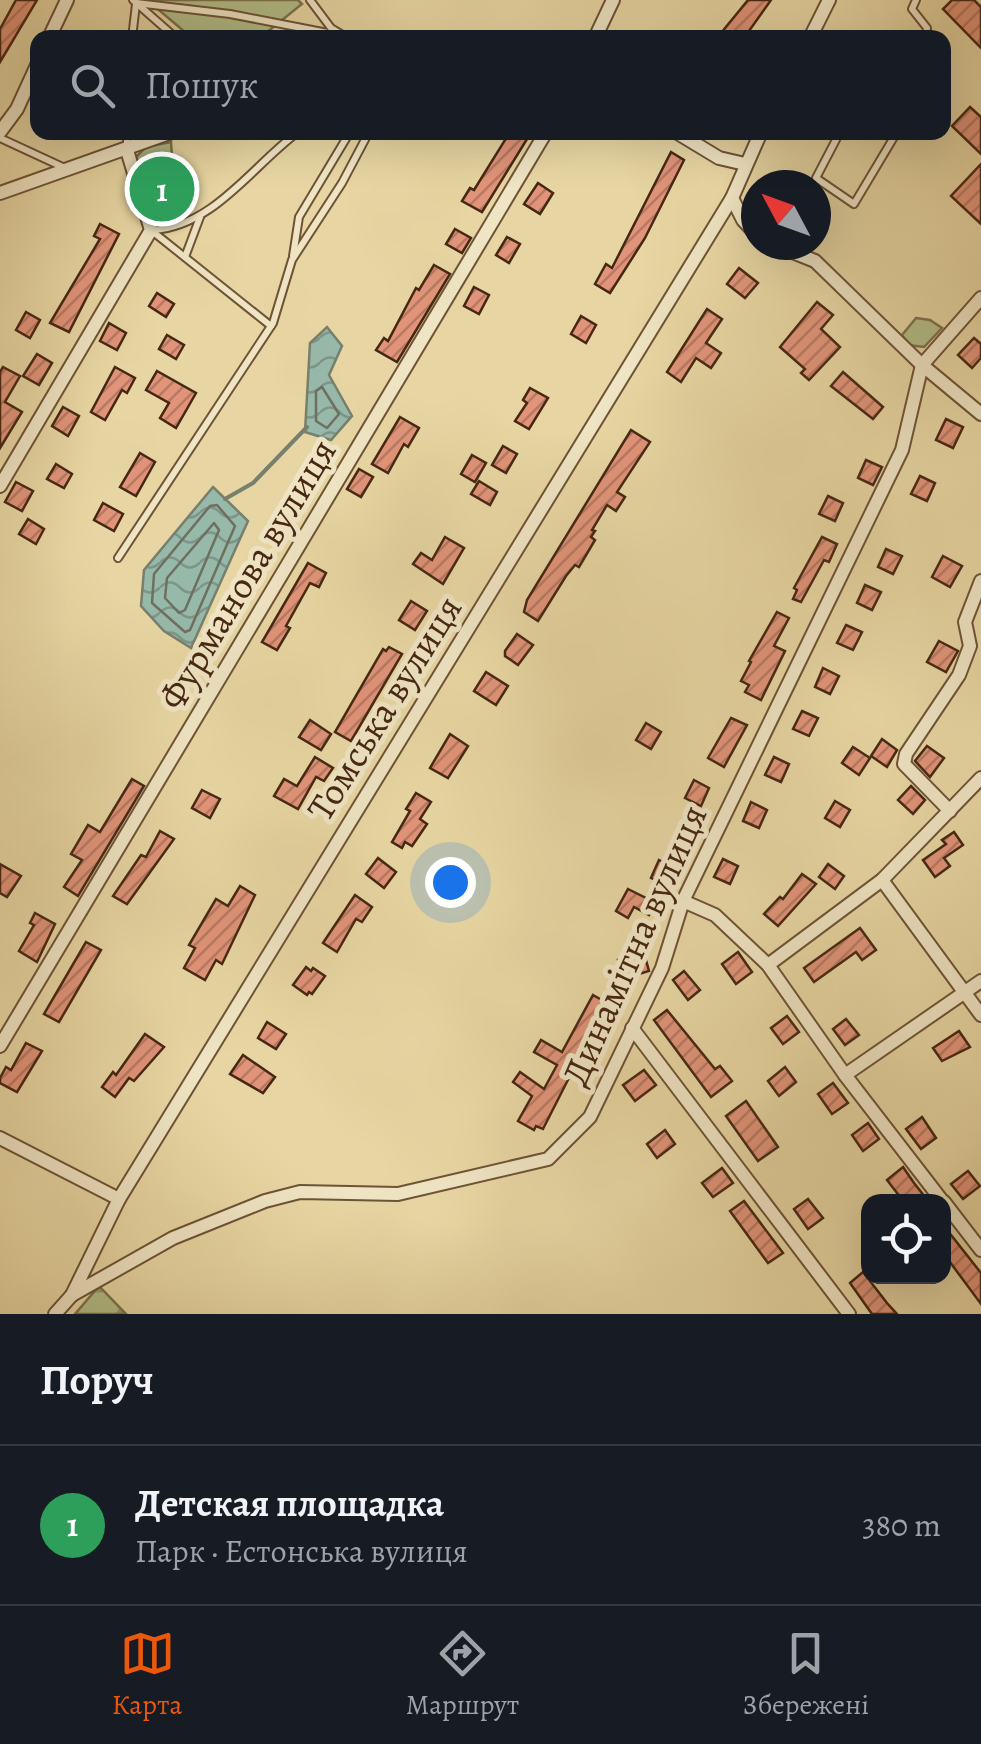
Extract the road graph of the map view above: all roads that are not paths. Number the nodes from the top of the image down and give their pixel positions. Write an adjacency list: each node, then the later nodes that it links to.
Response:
1 (67, 0): 7 (street)
2 (310, 0): 11 (lane)
3 (829, 0): 13 (street)
4 (916, 0): 14 (lane)
5 (135, 1): 8 (lane); 9 (lane); 10 (lane)
6 (607, 2): 12 (street)
7 (53, 30)
8 (133, 30)
9 (167, 30)
10 (309, 30)
11 (334, 30)
12 (596, 30)
13 (814, 30)
14 (927, 30)
15 (30, 81): 16 (street)
16 (0, 135): 29 (lane)
17 (127, 140): 27 (lane)
18 (152, 140): 27 (street)
19 (289, 140): 32 (lane)
20 (345, 140): 36 (lane)
21 (364, 140): 36 (lane)
22 (541, 140): 54 (street, Фурманова вулиця)
23 (689, 140): 28 (street)
24 (757, 140): 28 (street, Томська вулиця)
25 (836, 140): 26 (lane)
26 (892, 140)
27 (127, 150): 29 (street); 34 (street)
28 (745, 164): 31 (street, Томська вулиця)
29 (69, 170): 30 (street)
30 (0, 193)
31 (732, 198): 33 (street); 58 (street, Томська вулиця)
32 (201, 214): 34 (lane); 35 (lane)
33 (741, 216)
34 (151, 230): 35 (lane); 42 (street)
35 (185, 257): 39 (lane)
36 (292, 260): 39 (lane)
37 (810, 260): 40 (street)
38 (981, 298): 40 (street, Динамітна вулиця)
39 (271, 326): 43 (lane)
40 (922, 365): 41 (street); 48 (street, Динамітна вулиця)
41 (981, 414)
42 (0, 486)
43 (118, 558)
44 (981, 581): 46 (street)
45 (981, 778): 46 (street)
46 (950, 811): 47 (street)
47 (882, 880): 49 (street); 51 (street)
48 (683, 901): 49 (street); 53 (street, Динамітна вулиця)
49 (768, 964): 55 (street)
50 (981, 981): 51 (street)
51 (964, 992): 52 (street); 55 (street)
52 (981, 1016)
53 (632, 1028): 61 (street, Динамітна вулиця); 63 (street)
54 (0, 1046)
55 (845, 1075): 57 (street)
56 (0, 1138): 58 (street)
57 (937, 1194)
58 (119, 1199): 61 (street, Томська вулиця)
59 (951, 1212): 60 (street)
60 (981, 1250)
61 (72, 1294): 62 (street, Томська вулиця)
62 (56, 1314)
63 (850, 1314)

